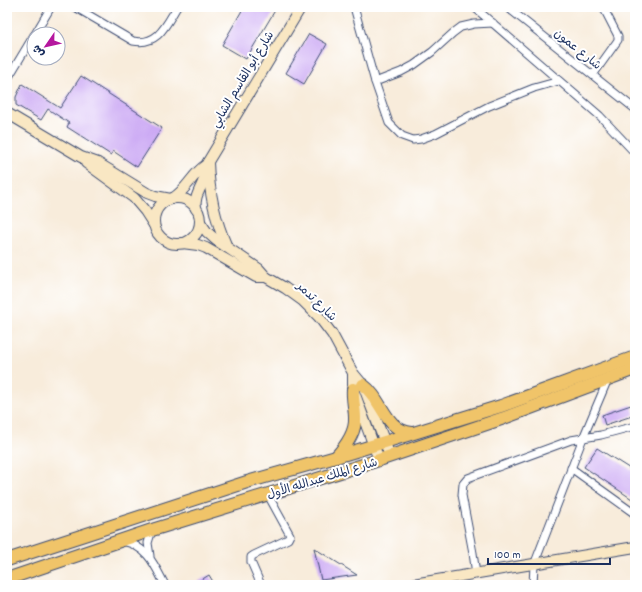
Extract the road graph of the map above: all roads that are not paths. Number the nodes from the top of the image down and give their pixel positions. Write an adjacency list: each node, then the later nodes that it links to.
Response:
1 (51, 7): 10 (street)
2 (75, 7): 3 (street)
3 (177, 7)
4 (301, 7): 20 (street, شارع أبو القاسم الشابي)
5 (354, 7): 15 (street)
6 (474, 7): 9 (street)
7 (507, 7): 12 (street, شارع عمون)
8 (603, 7): 12 (street)
9 (493, 23): 14 (street); 15 (street)
10 (39, 26)
11 (26, 48): 13 (street)
12 (593, 75): 16 (street, شارع عمون)
13 (7, 80)
14 (559, 81): 15 (street); 18 (street)
15 (375, 82)
16 (635, 109)
17 (7, 113): 19 (street)
18 (635, 153)
19 (81, 157): 21 (street); 24 (street)
20 (207, 164): 21 (street, شارع أبو القاسم الشابي); 22 (street, شارع أبو القاسم الشابي); 26 (street)
21 (172, 199): 22 (street); 24 (street)
22 (196, 209): 23 (street)
23 (200, 222): 25 (street); 26 (street, شارع تدمر)
24 (154, 225): 25 (street)
25 (182, 243): 27 (street, شارع تدمر)
26 (227, 247): 27 (street, شارع تدمر)
27 (266, 277): 31 (street, شارع تدمر)
28 (635, 357): 33 (main road, شارع الملك عبدالله الأول)
29 (635, 369): 30 (main road, شارع الملك عبدالله الأول)
30 (608, 379): 34 (street); 37 (main road, شارع الملك عبدالله الأول)
31 (358, 387): 33 (main road); 35 (street, شارع تدمر); 36 (main road)
32 (635, 426): 34 (street)
33 (414, 433): 35 (main road, شارع الملك عبدالله الأول)
34 (582, 438): 38 (street); 47 (street)
35 (379, 443): 36 (main road, شارع الملك عبدالله الأول); 37 (street, شارع تدمر)
36 (336, 457): 45 (main road, شارع الملك عبدالله الأول)
37 (385, 458): 39 (main road, شارع الملك عبدالله الأول)
38 (571, 468): 40 (street); 46 (street)
39 (268, 495): 41 (main road, شارع الملك عبدالله الأول); 50 (street)
40 (635, 514)
41 (152, 530): 42 (main road, شارع الملك عبدالله الأول); 44 (street)
42 (121, 540): 44 (street); 48 (main road, شارع الملك عبدالله الأول)
43 (635, 547): 46 (street)
44 (151, 558): 49 (street)
45 (10, 559): 48 (main road)
46 (534, 565): 47 (street); 52 (street)
47 (476, 574): 51 (street)
48 (13, 577)
49 (165, 585)
50 (261, 585)
51 (407, 585)
52 (533, 585)

